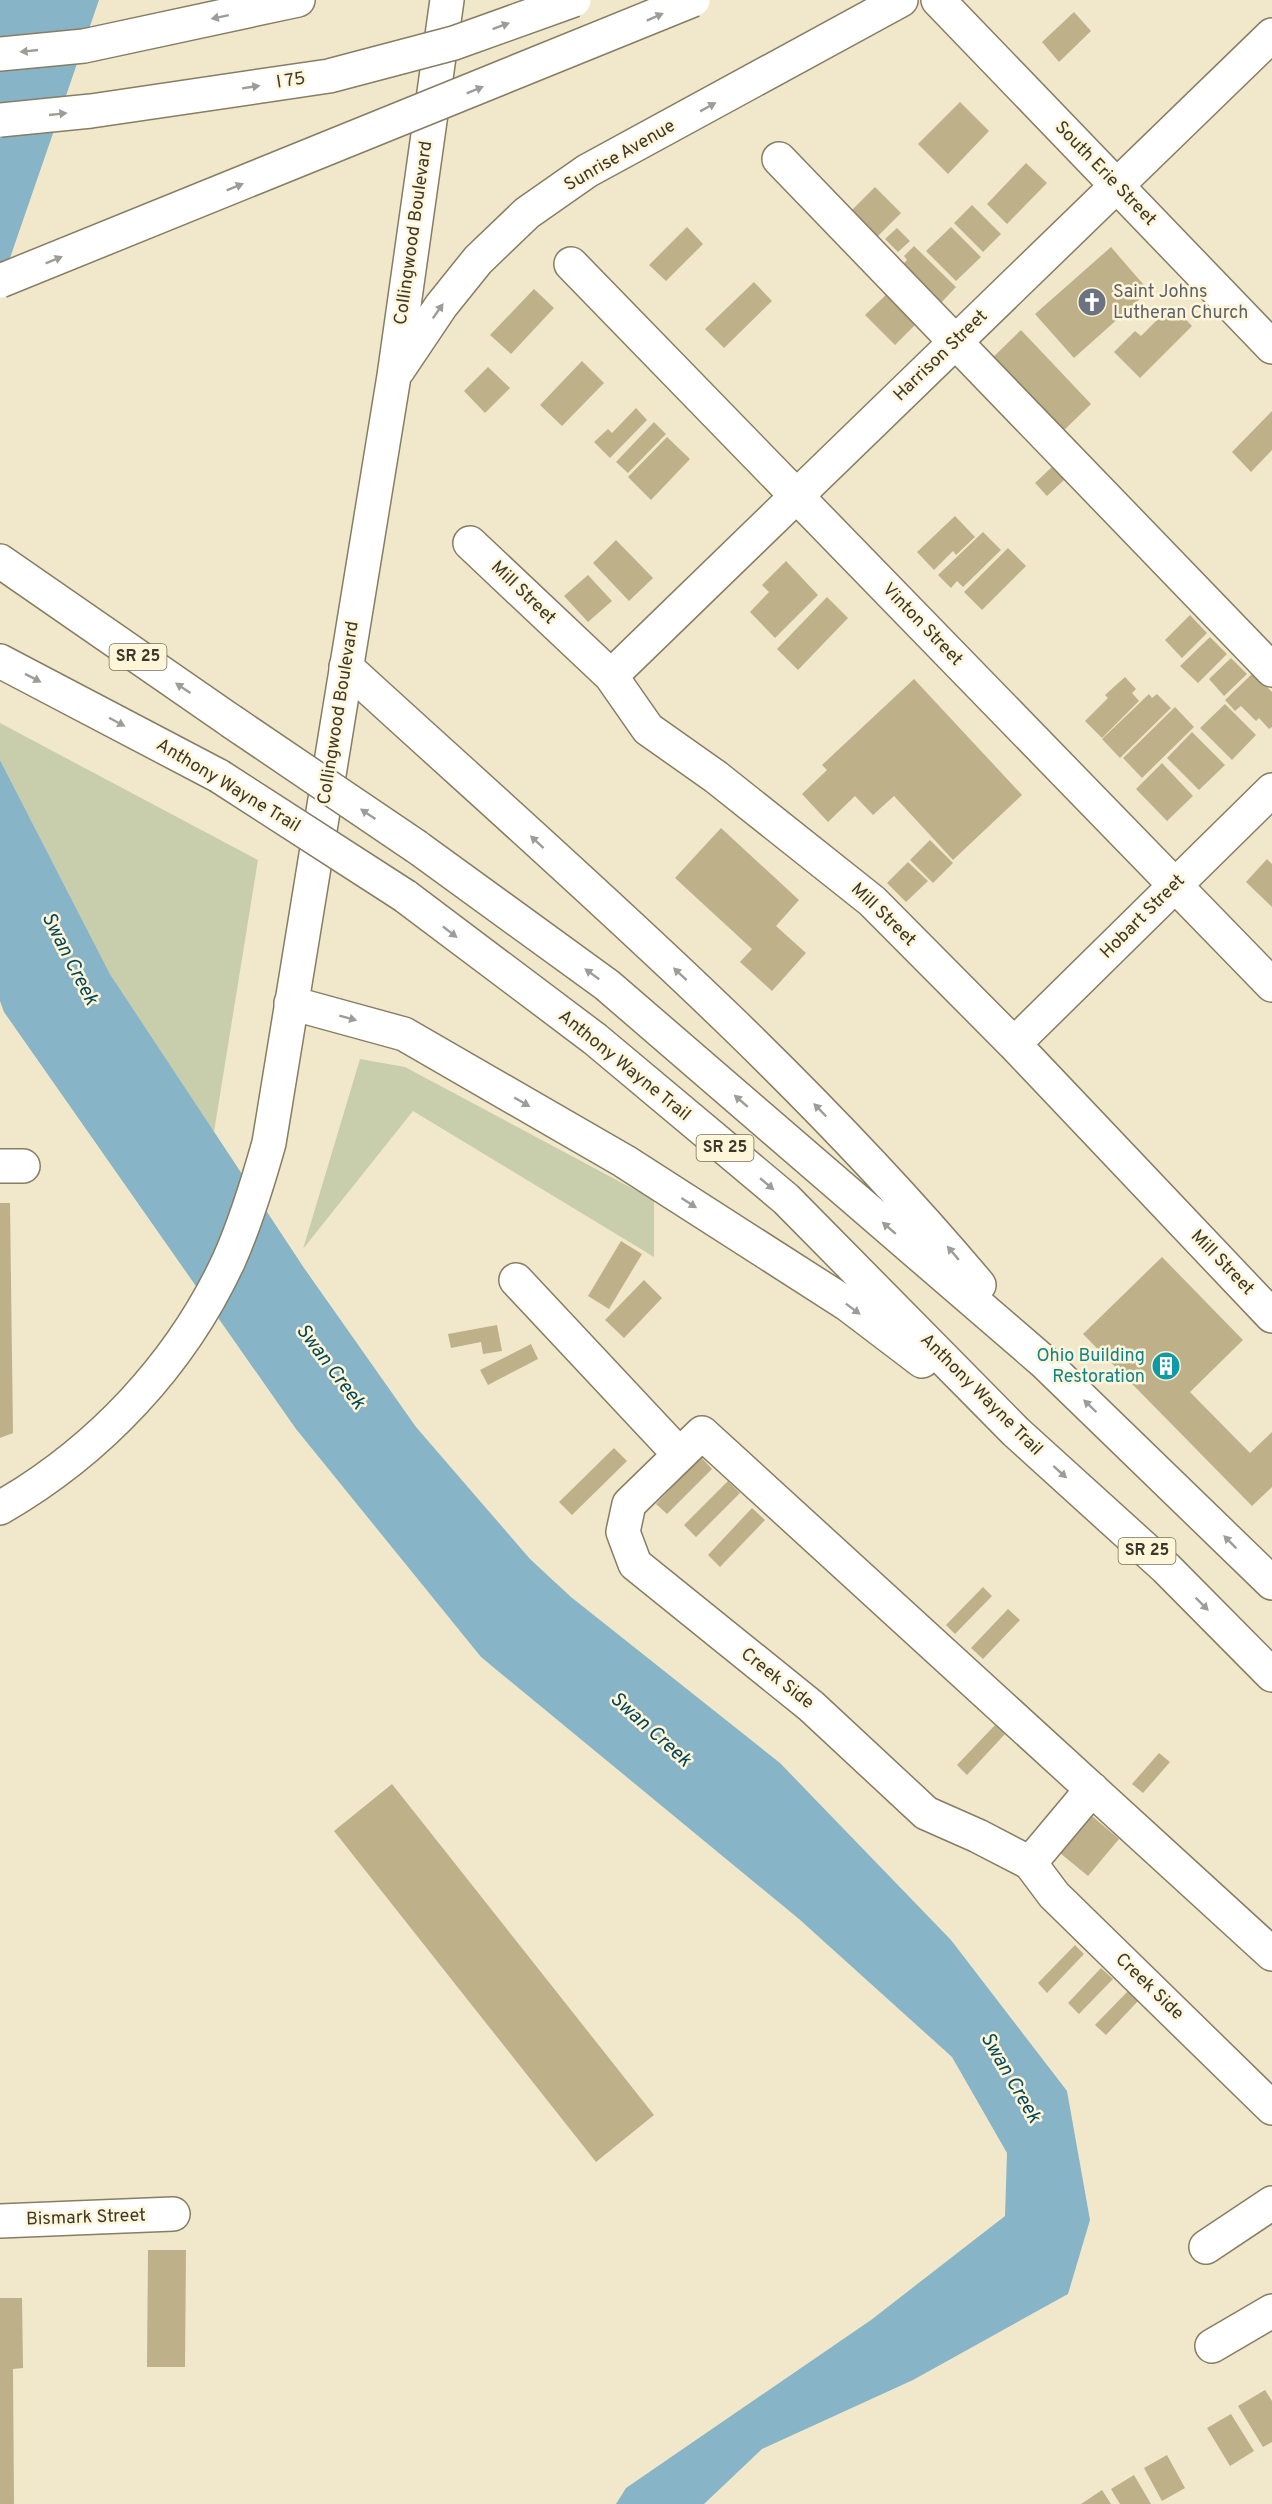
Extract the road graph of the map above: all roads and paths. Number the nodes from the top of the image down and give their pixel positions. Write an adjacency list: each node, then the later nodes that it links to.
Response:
1 (298, 0): 8 (main road, one-way to 8)
2 (447, 0): 16 (main road, Collingwood Boulevard)
3 (574, 0): 9 (main road, I 75, one-way to 3, bridge)
4 (693, 0): 13 (main road, one-way to 4, bridge)
5 (901, 0): 16 (main road, Sunrise Avenue, one-way to 5)
6 (938, 0): 11 (main road, South Erie Street)
7 (1272, 35): 11 (main road, Harrison Street)
8 (0, 54)
9 (0, 120)
10 (779, 159): 14 (main road)
11 (1116, 187): 14 (main road, Harrison Street); 15 (main road, South Erie Street)
12 (571, 264): 17 (main road, Vinton Street)
13 (0, 281)
14 (956, 342): 17 (main road, Harrison Street); 22 (main road)
15 (1272, 347)
16 (394, 376): 21 (main road, Collingwood Boulevard)
17 (797, 496): 23 (main road, Harrison Street); 25 (main road, Vinton Street)
18 (470, 543): 23 (main road, Mill Street)
19 (0, 561): 31 (main road, SR 25, one-way to 19, bridge)
20 (0, 661): 32 (main road, Anthony Wayne Trail / SR 25, one-way to 32, bridge)
21 (346, 667): 27 (main road, Collingwood Boulevard); 31 (main road, one-way to 21)
22 (1272, 670)
23 (611, 676): 28 (main road, Mill Street)
24 (1272, 790): 25 (main road, Hobart Street)
25 (1175, 885): 26 (main road, Vinton Street); 28 (main road, Hobart Street)
26 (1272, 985)
27 (291, 1003): 32 (main road, one-way to 32); 34 (main road, Collingwood Boulevard)
28 (1014, 1044): 30 (main road, Mill Street)
29 (516, 1280): 33 (main road)
30 (1272, 1316)
31 (1044, 1362): 35 (main road, SR 25, one-way to 31)
32 (1016, 1432): 36 (main road, Anthony Wayne Trail / SR 25, one-way to 36)
33 (679, 1454): 37 (main road, Creek Side); 38 (main road, Creek Side)
34 (0, 1508)
35 (1272, 1583)
36 (1272, 1675)
37 (1092, 1789): 38 (main road); 39 (main road, Creek Side)
38 (1030, 1863): 40 (main road, Creek Side)
39 (1272, 1953)
40 (1272, 2108)
41 (1272, 2203): 44 (main road)
42 (173, 2214): 43 (main road, Bismark Street)
43 (0, 2221)
44 (1206, 2247)
45 (1272, 2311): 46 (main road)
46 (1212, 2346)

